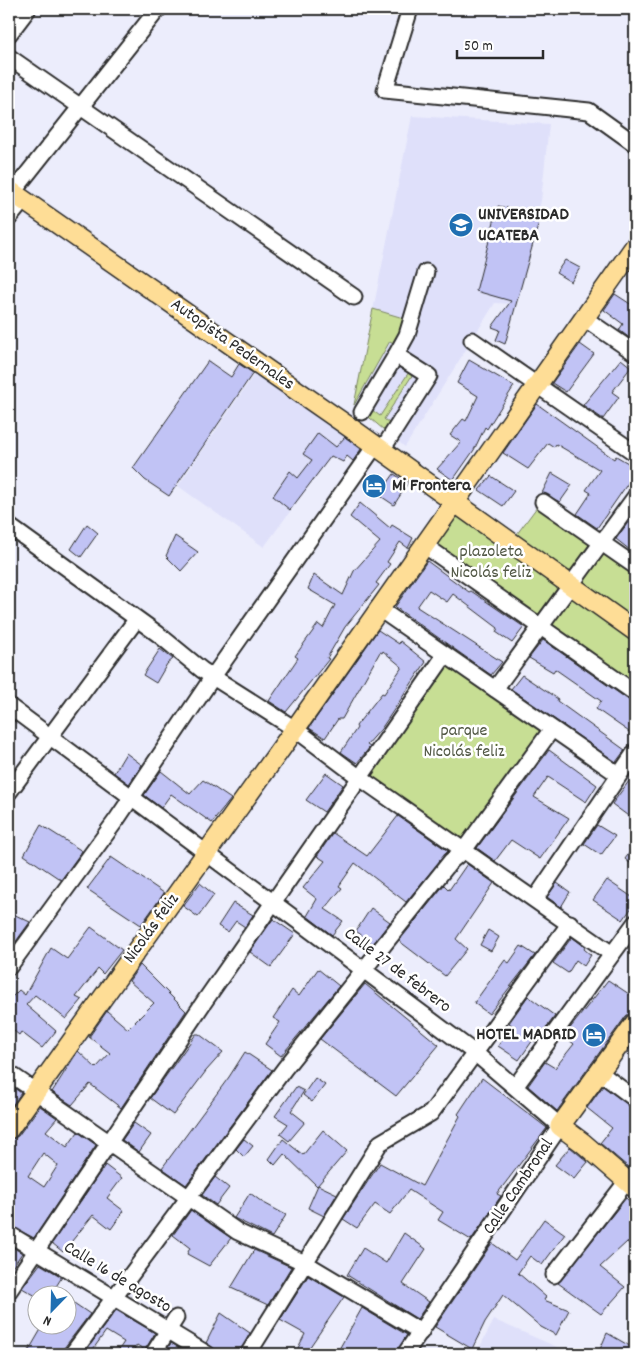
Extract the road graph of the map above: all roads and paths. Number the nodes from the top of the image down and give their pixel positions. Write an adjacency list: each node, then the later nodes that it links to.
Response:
1 (28, 9): 4 (street)
2 (158, 9): 6 (street)
3 (410, 9): 7 (street)
4 (9, 34)
5 (9, 57): 6 (street)
6 (80, 107): 8 (street); 12 (street)
7 (635, 144)
8 (15, 194): 9 (street); 19 (main road, Autopista Pedernales)
9 (9, 218)
10 (635, 246): 13 (main road, Nicolás feliz)
11 (426, 272): 16 (street)
12 (354, 297)
13 (584, 318): 15 (street); 17 (main road, Nicolás feliz)
14 (472, 340): 17 (street)
15 (635, 353)
16 (396, 355): 18 (street); 19 (street)
17 (538, 384): 20 (street); 22 (main road, Nicolás feliz)
18 (362, 412)
19 (379, 448): 22 (main road, Autopista Pedernales); 34 (street)
20 (635, 453)
21 (635, 497): 25 (street)
22 (455, 501): 26 (main road, Nicolás feliz); 28 (main road, Autopista Pedernales)
23 (543, 502): 25 (street)
24 (9, 526): 30 (street)
25 (603, 543): 27 (street); 28 (street)
26 (424, 544): 29 (main road, Nicolás feliz); 31 (street)
27 (635, 566)
28 (571, 585): 31 (street); 32 (main road, Autopista Pedernales)
29 (378, 608): 33 (street); 38 (main road, Nicolás feliz)
30 (136, 620): 34 (street); 40 (street)
31 (541, 627): 35 (street); 36 (street)
32 (635, 631)
33 (445, 655): 35 (street); 43 (street)
34 (212, 678): 38 (street); 45 (street)
35 (495, 689): 39 (street)
36 (635, 693)
37 (9, 706): 40 (street, Calle 27 de febrero)
38 (295, 729): 43 (street); 47 (main road, Nicolás feliz)
39 (552, 729): 42 (street); 46 (street)
40 (49, 736): 44 (street); 45 (street, Calle 27 de febrero)
41 (635, 752): 42 (street)
42 (619, 775): 48 (street)
43 (360, 778): 46 (street); 49 (street)
44 (9, 792)
45 (132, 797): 47 (street, Calle 27 de febrero); 53 (street)
46 (464, 850): 48 (street); 54 (street)
47 (206, 852): 49 (street, Calle 27 de febrero); 60 (main road, Nicolás feliz)
48 (535, 900): 50 (street)
49 (274, 902): 54 (street, Calle 27 de febrero); 64 (street)
50 (570, 923): 52 (street); 56 (street)
51 (635, 923): 52 (street)
52 (612, 954): 59 (street)
53 (9, 967)
54 (365, 971): 56 (street, Calle 27 de febrero); 66 (street)
55 (635, 1023): 57 (main road, Calle Cambronal)
56 (475, 1053): 59 (street, Calle 27 de febrero); 69 (street)
57 (599, 1072): 61 (street); 62 (main road, Calle Cambronal)
58 (9, 1073): 60 (street)
59 (515, 1087): 62 (street, Calle 27 de febrero)
60 (35, 1092): 63 (main road, Nicolás feliz); 64 (street)
61 (635, 1099)
62 (560, 1126): 65 (main road); 75 (street, Calle Cambronal)
63 (9, 1129)
64 (109, 1143): 66 (street); 68 (street)
65 (631, 1185): 70 (street)
66 (189, 1198): 69 (street); 72 (street)
67 (9, 1234): 68 (street, Calle 16 de agosto)
68 (36, 1251): 71 (street); 72 (street, Calle 16 de agosto)
69 (305, 1263): 75 (street); 79 (street)
70 (554, 1275)
71 (9, 1291)
72 (115, 1299): 74 (street, Calle 16 de agosto); 76 (street)
73 (176, 1318): 74 (street)
74 (168, 1331): 77 (street); 78 (street, Calle 16 de agosto)
75 (421, 1332): 80 (street, Calle Cambronal)
76 (72, 1354)
77 (153, 1354)
78 (207, 1354)
79 (248, 1354)
80 (405, 1354)

